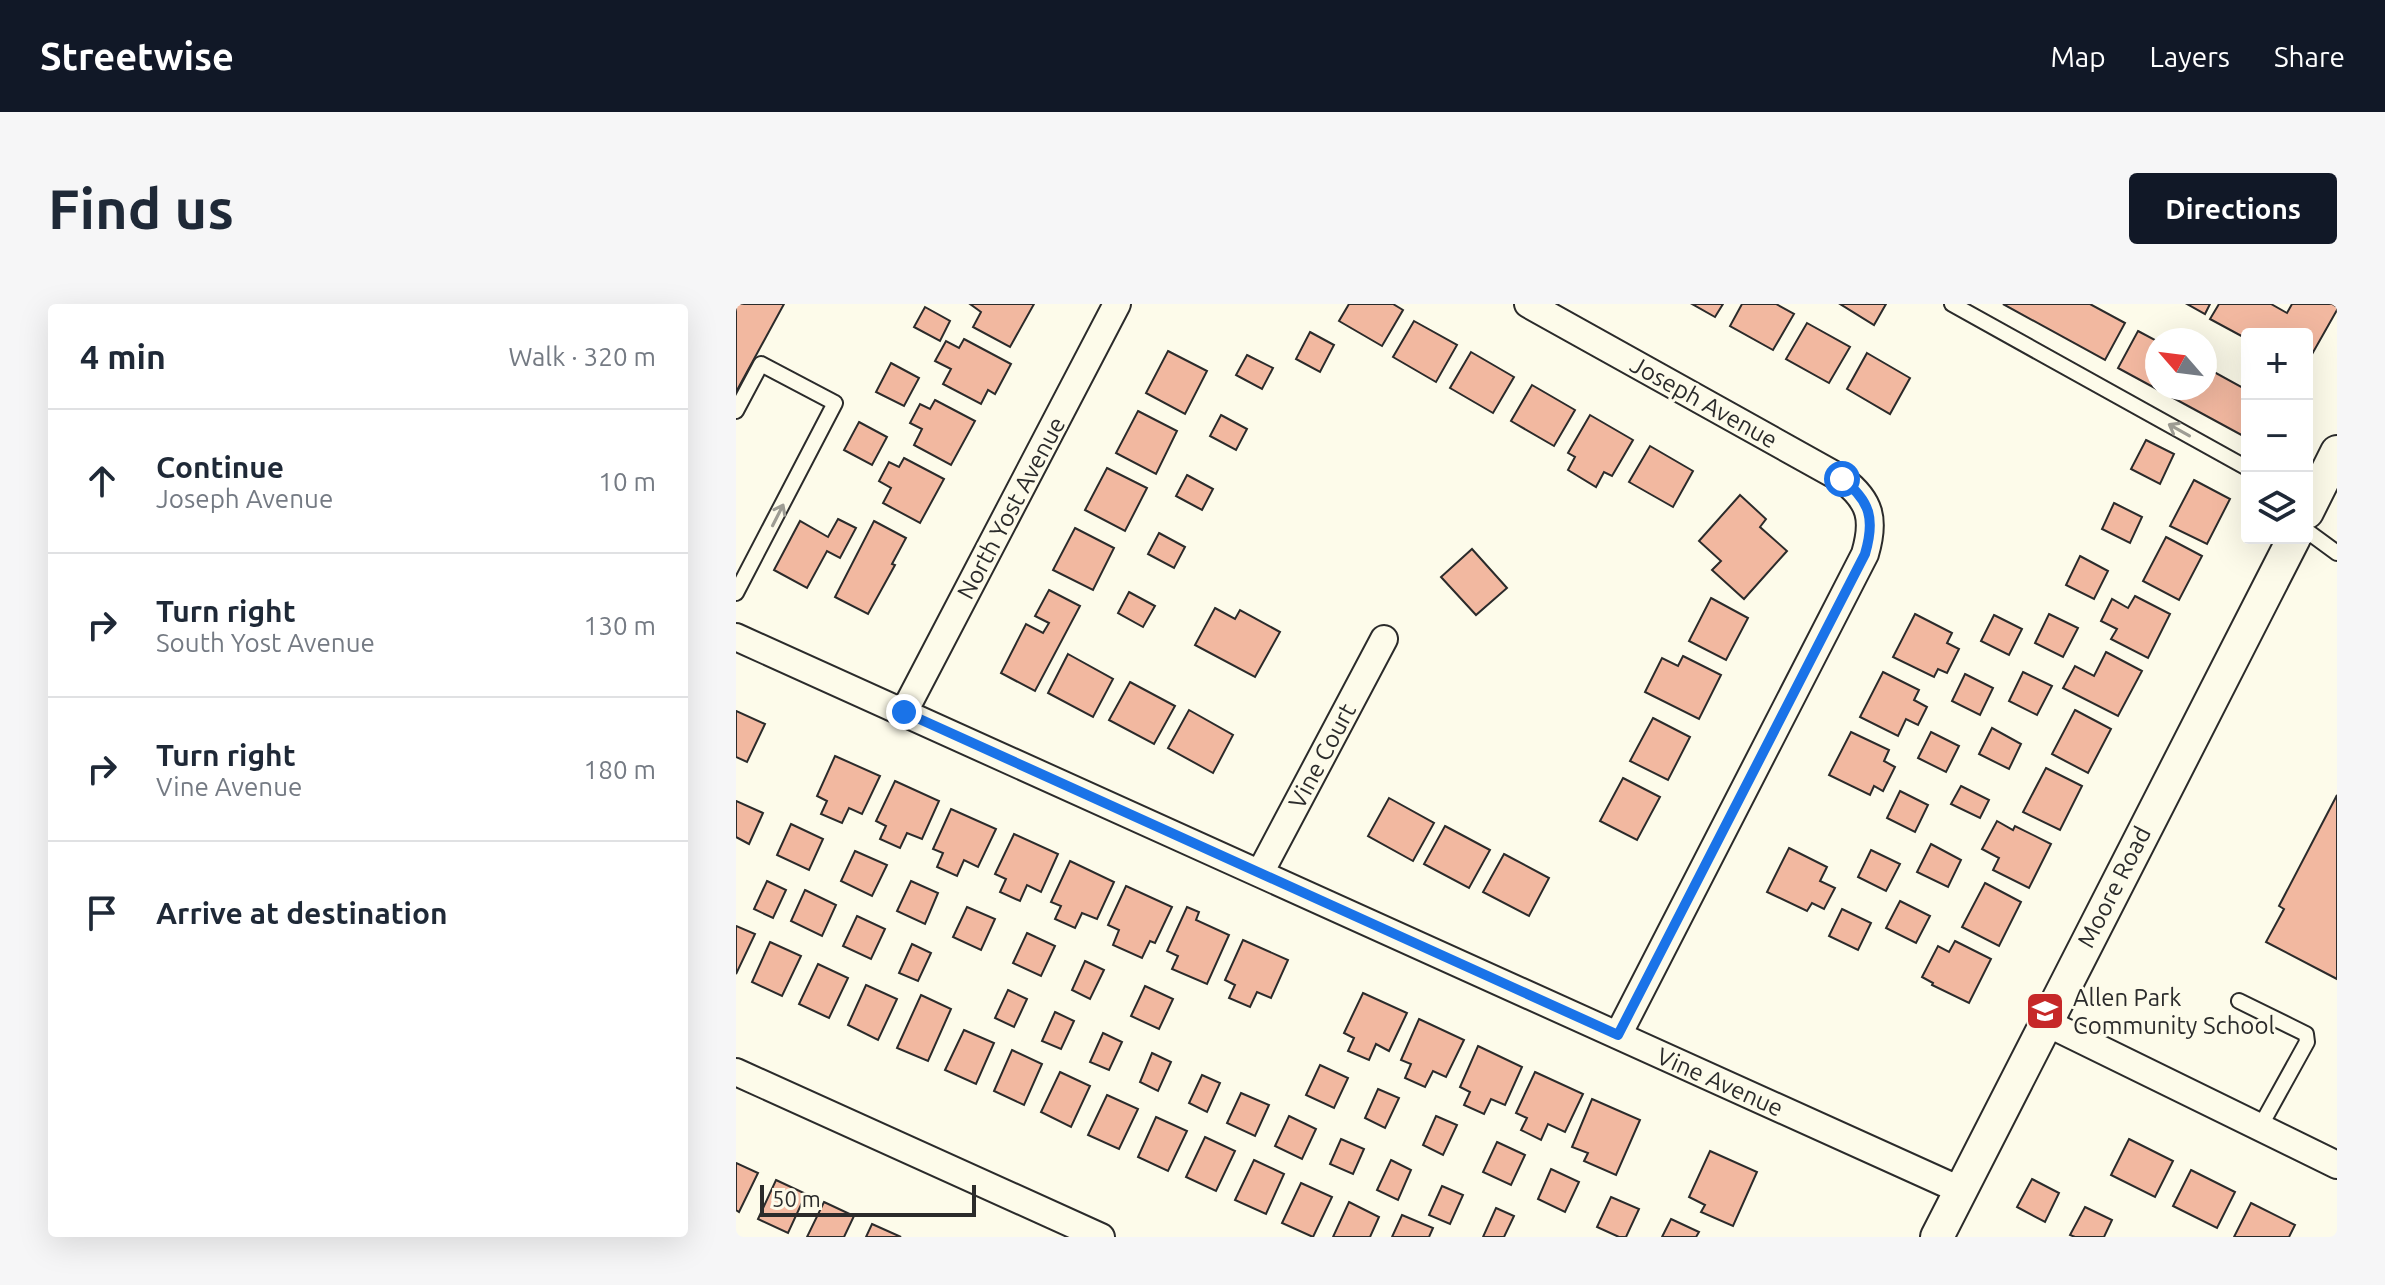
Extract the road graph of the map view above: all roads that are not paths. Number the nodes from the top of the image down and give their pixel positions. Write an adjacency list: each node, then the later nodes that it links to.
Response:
1 (1117, 304): 14 (street, North Yost Avenue)
2 (1528, 304): 18 (street, Joseph Avenue)
3 (1952, 304): 6 (lane, one-way to 3)
4 (736, 411): 11 (lane, one-way to 4)
5 (2337, 452): 7 (street)
6 (2241, 465)
7 (2313, 492)
8 (2313, 535): 10 (lane)
9 (2291, 544): 17 (street, Moore Road)
10 (2337, 553)
11 (738, 586)
12 (736, 637): 14 (street, Vine Avenue)
13 (1384, 639): 15 (street, Vine Court)
14 (904, 712): 15 (street, Vine Avenue)
15 (1260, 873): 18 (street, Vine Avenue)
16 (2239, 1001): 20 (lane)
17 (2045, 1022): 20 (street); 22 (street, Moore Road)
18 (1618, 1035): 22 (street, Vine Avenue)
19 (736, 1072): 23 (street)
20 (2260, 1127): 21 (street)
21 (2337, 1165)
22 (1960, 1190): 24 (street, Moore Road)
23 (1101, 1237)
24 (1937, 1237)

